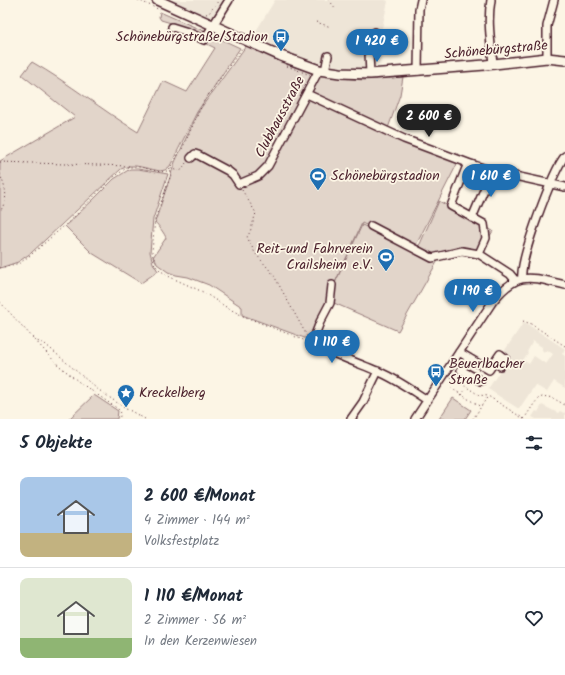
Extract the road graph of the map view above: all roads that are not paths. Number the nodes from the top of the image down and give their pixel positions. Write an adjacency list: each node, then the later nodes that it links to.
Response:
1 (157, 0): 6 (main road, Schönebürgstraße)
2 (229, 0): 6 (street)
3 (421, 0): 14 (street)
4 (492, 0): 12 (street)
5 (554, 0): 10 (street)
6 (212, 25): 7 (street); 13 (main road, Schönebürgstraße)
7 (172, 27)
8 (375, 32): 15 (street)
9 (328, 56): 13 (street, Clubhausstraße)
10 (547, 58): 11 (main road, Schönebürgstraße); 12 (main road, Schönebürgstraße)
11 (565, 60)
12 (493, 64): 14 (main road, Schönebürgstraße)
13 (322, 70): 15 (main road, Schönebürgstraße); 16 (street, Clubhausstraße)
14 (418, 71): 15 (main road, Schönebürgstraße)
15 (370, 74)
16 (307, 94): 18 (street, Clubhausstraße); 19 (street)
17 (564, 159): 21 (street)
18 (189, 160)
19 (468, 163): 20 (street); 23 (street)
20 (492, 171): 21 (street); 23 (street)
21 (550, 184): 22 (street); 26 (street)
22 (565, 187)
23 (472, 218): 25 (street)
24 (371, 226): 25 (street)
25 (479, 254): 26 (street)
26 (518, 279): 28 (street); 29 (street)
27 (332, 285): 32 (street)
28 (565, 285)
29 (459, 352): 30 (street); 34 (street)
30 (468, 358): 31 (street); 33 (street)
31 (500, 366)
32 (378, 371): 34 (street); 35 (street)
33 (481, 381)
34 (427, 400): 36 (street)
35 (351, 419)
36 (415, 419)

